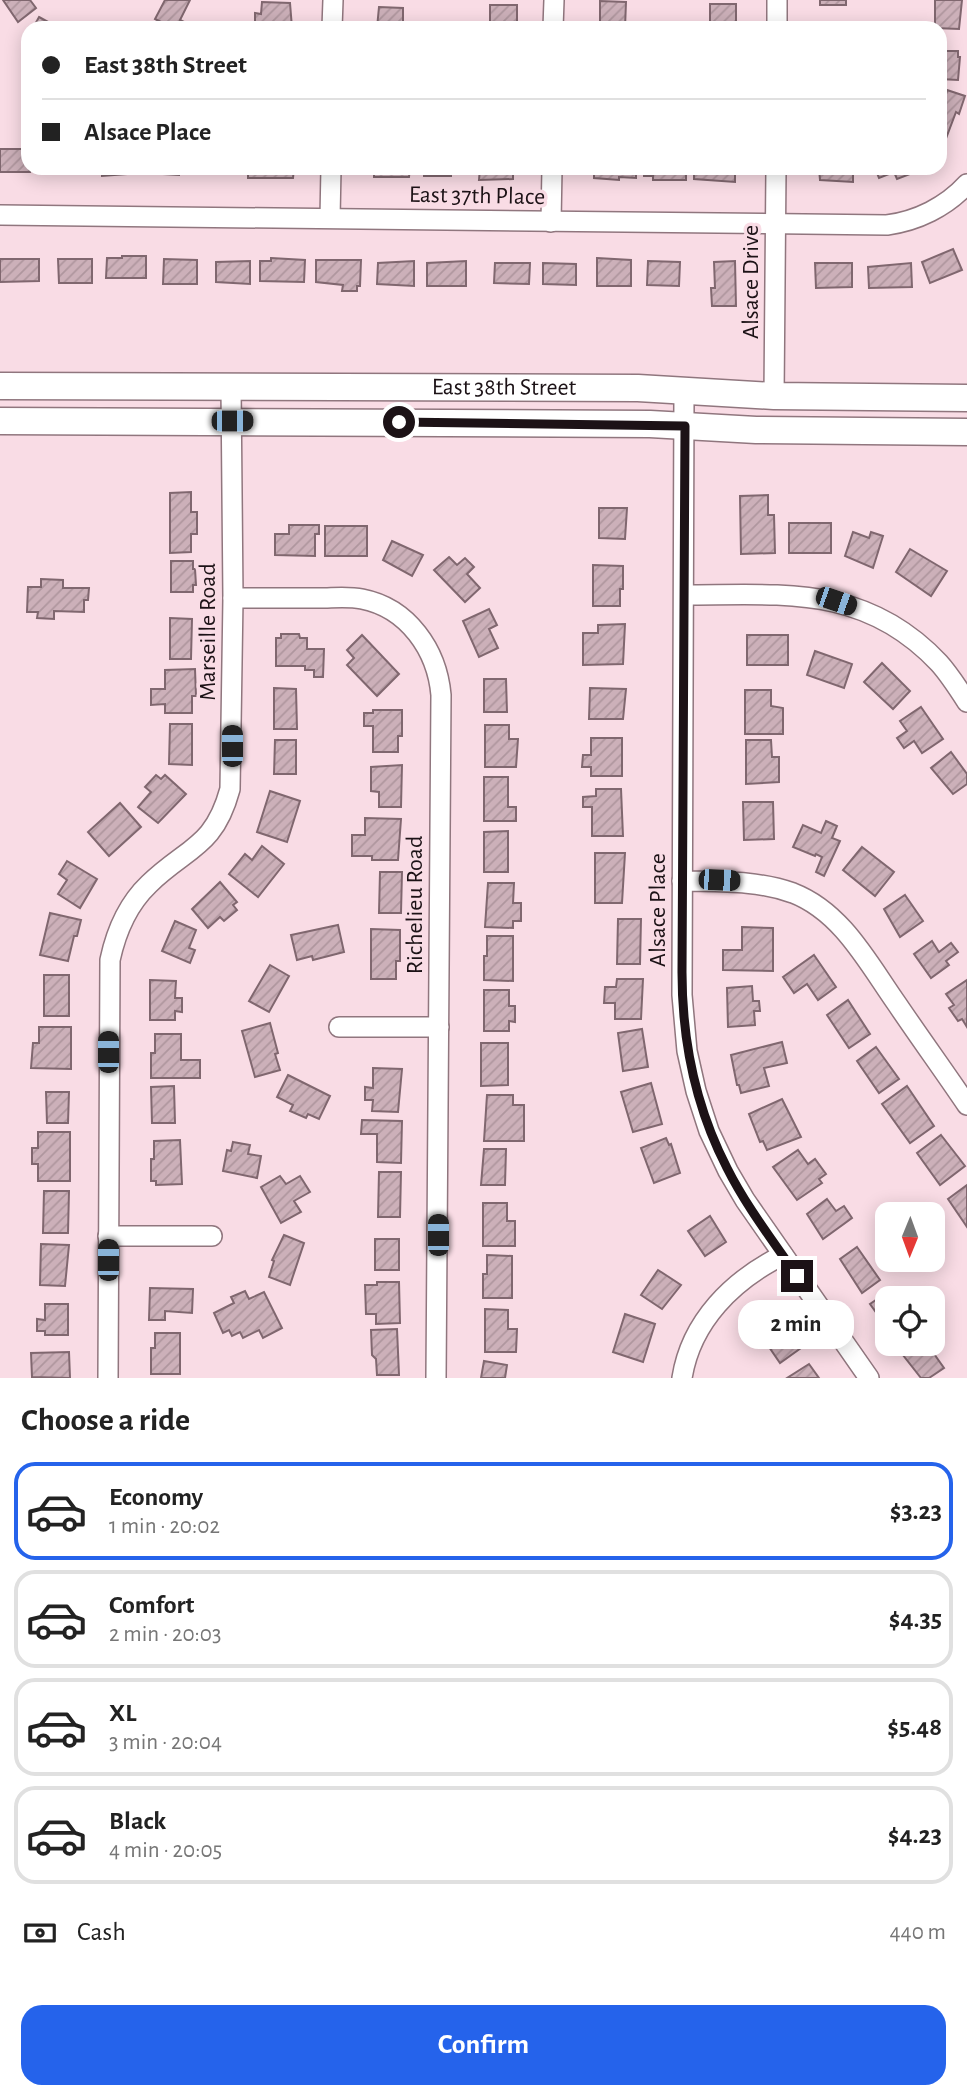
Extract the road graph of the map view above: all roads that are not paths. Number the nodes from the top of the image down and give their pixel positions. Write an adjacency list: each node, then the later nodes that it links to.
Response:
1 (333, 0): 4 (street)
2 (554, 0): 5 (street)
3 (777, 0): 6 (street)
4 (332, 21)
5 (553, 21)
6 (777, 21)
7 (331, 175): 12 (street)
8 (552, 175): 13 (street)
9 (776, 175): 14 (street, Alsace Drive)
10 (967, 184): 14 (street, East 37th Place)
11 (0, 215): 12 (street, East 37th Place)
12 (330, 218): 13 (street, East 37th Place)
13 (551, 222): 14 (street, East 37th Place)
14 (776, 223): 18 (street, Alsace Drive)
15 (0, 386): 16 (main road, East 38th Street)
16 (232, 387): 17 (main road, East 38th Street); 21 (street, Marseille Road)
17 (684, 391): 18 (main road, East 38th Street); 22 (street, Alsace Place)
18 (774, 396): 19 (main road, East 38th Street)
19 (967, 398)
20 (0, 421): 21 (main road, East 38th Street)
21 (232, 421): 22 (main road, East 38th Street); 25 (street, Marseille Road)
22 (685, 426): 23 (main road, East 38th Street); 24 (street, Alsace Place)
23 (967, 432)
24 (684, 595): 26 (street); 27 (street, Alsace Place)
25 (233, 598): 29 (street, Richelieu Road); 31 (street, Marseille Road)
26 (966, 696)
27 (682, 881): 30 (street); 33 (street, Alsace Place)
28 (339, 1027): 29 (street)
29 (439, 1027): 35 (street, Richelieu Road)
30 (967, 1105)
31 (108, 1236): 32 (street); 34 (street, Marseille Road)
32 (212, 1236)
33 (783, 1255): 36 (street); 37 (street, Alsace Place)
34 (108, 1378)
35 (436, 1378)
36 (682, 1378)
37 (869, 1378)

